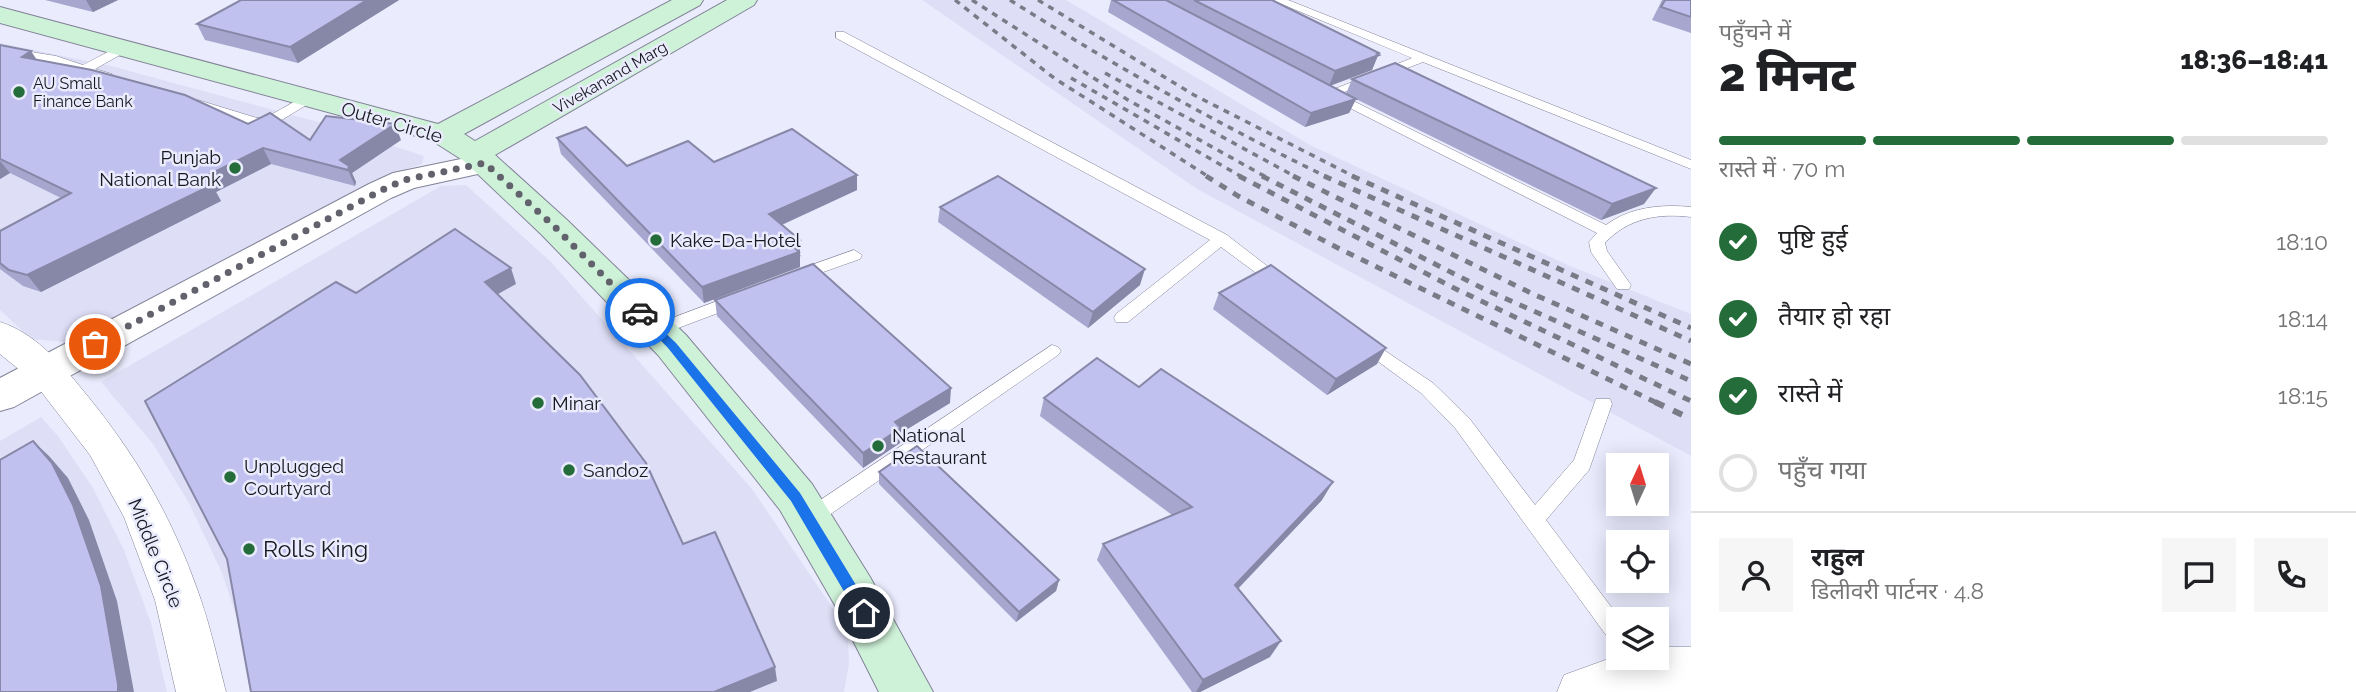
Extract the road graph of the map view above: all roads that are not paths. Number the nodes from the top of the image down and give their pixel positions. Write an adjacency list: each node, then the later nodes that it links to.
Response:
1 (691, 0): 13 (main road, Vivekanand Marg)
2 (745, 0): 13 (main road, Vivekanand Marg)
3 (1278, 0): 8 (lane)
4 (4, 19): 6 (main road, Outer Circle)
5 (840, 35): 17 (lane)
6 (123, 48): 9 (lane); 11 (main road, Outer Circle)
7 (0, 51): 9 (lane)
8 (1424, 58): 14 (lane); 16 (lane)
9 (85, 69): 10 (lane)
10 (121, 81)
11 (308, 98): 12 (lane); 13 (main road, Outer Circle)
12 (182, 100)
13 (467, 151): 24 (main road, Outer Circle); 28 (street)
14 (1691, 165)
15 (1691, 212): 16 (lane)
16 (1605, 231): 20 (lane)
17 (1221, 239): 22 (lane); 23 (lane)
18 (854, 255): 19 (lane)
19 (782, 283)
20 (1623, 285)
21 (757, 292): 24 (lane)
22 (1298, 295)
23 (1122, 318)
24 (657, 330): 31 (main road, Outer Circle)
25 (0, 335): 28 (street, Middle Circle)
26 (1353, 335): 32 (lane)
27 (1052, 351): 31 (lane)
28 (46, 371): 29 (street); 38 (street, Middle Circle)
29 (0, 396)
30 (1603, 404): 32 (lane)
31 (808, 519): 37 (main road, Outer Circle)
32 (1535, 519): 33 (lane)
33 (1606, 617)
34 (1669, 664): 36 (street)
35 (1612, 670): 39 (street)
36 (1691, 670)
37 (890, 679)
38 (201, 692)
39 (1582, 692)

